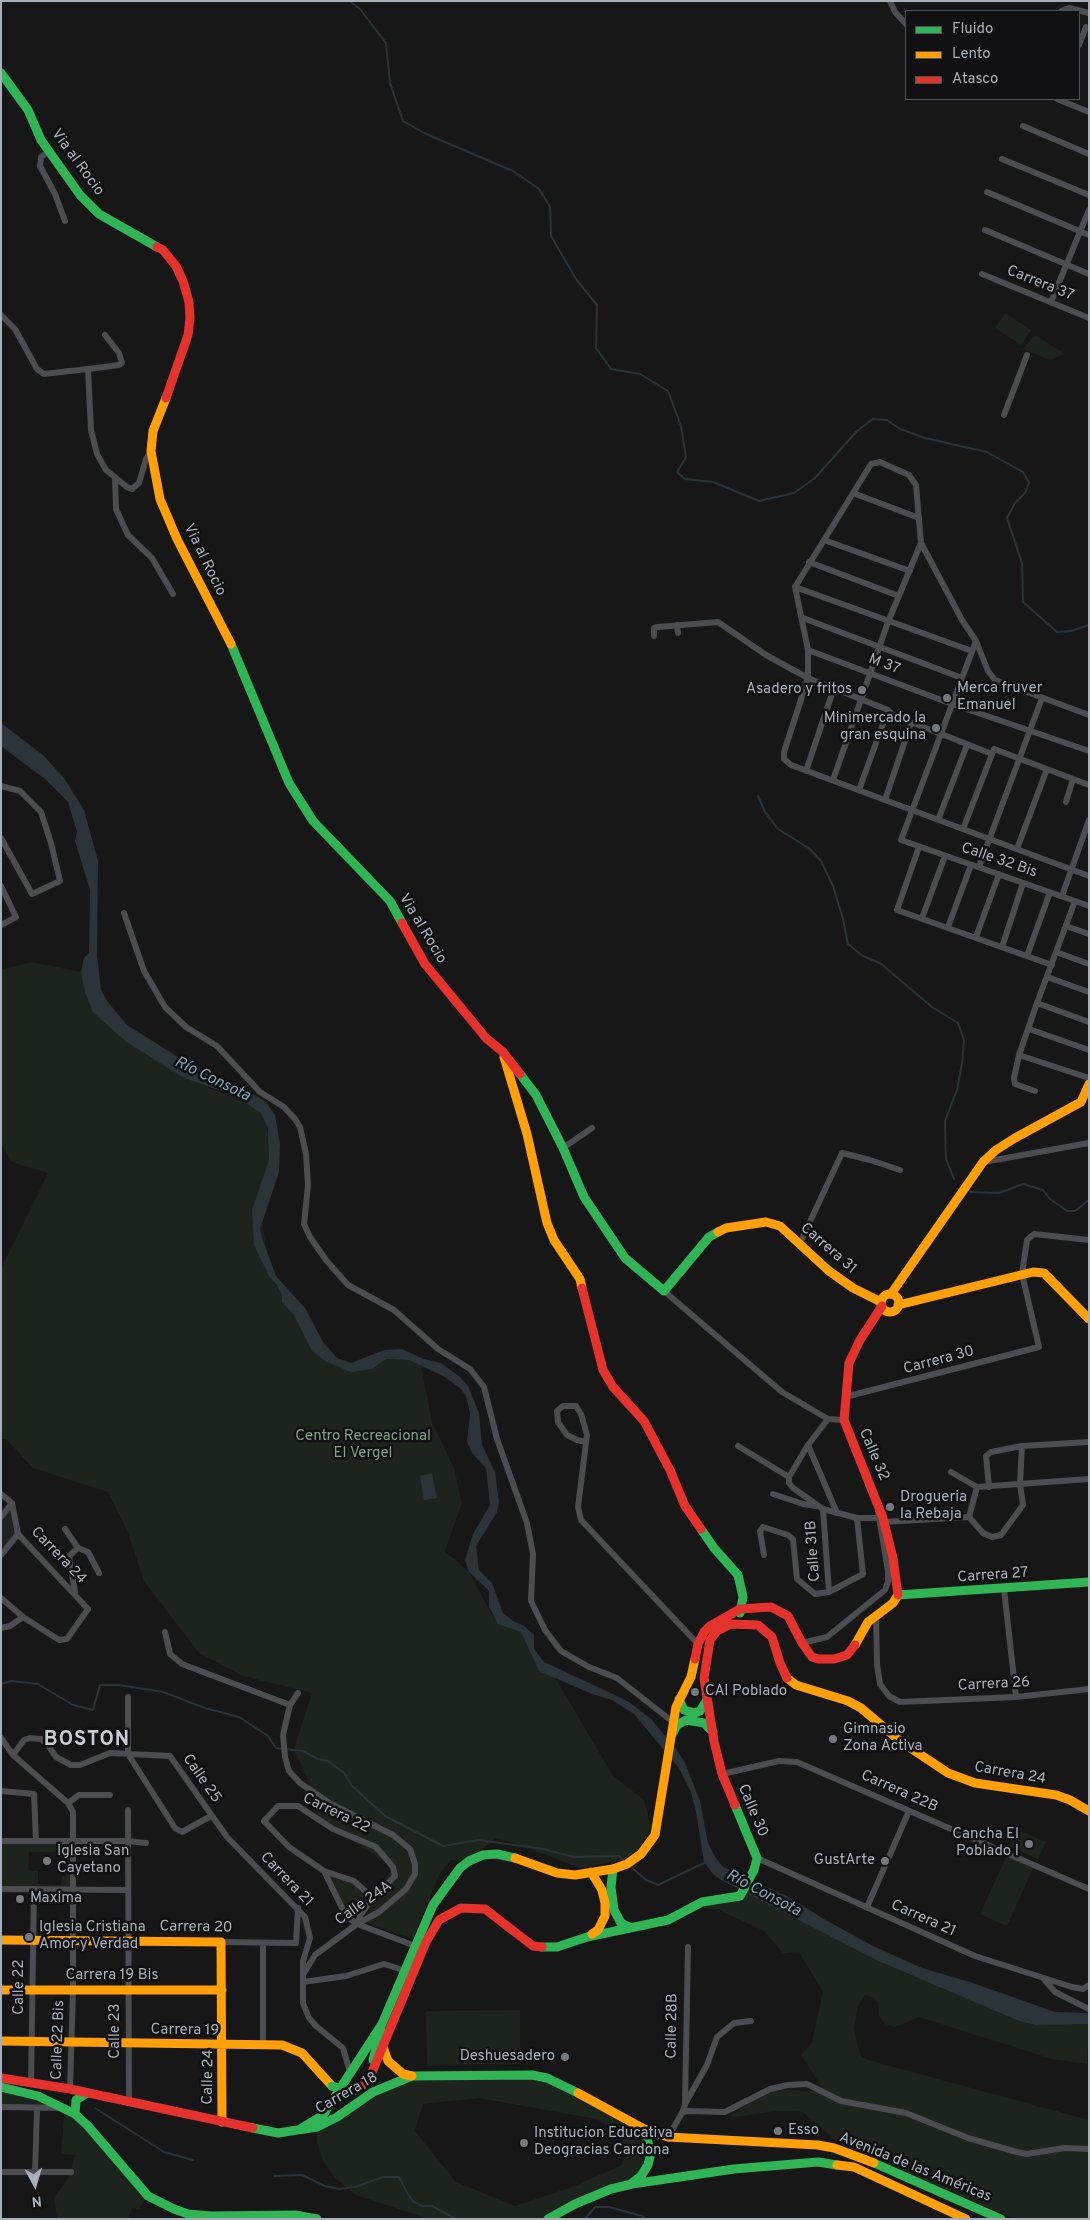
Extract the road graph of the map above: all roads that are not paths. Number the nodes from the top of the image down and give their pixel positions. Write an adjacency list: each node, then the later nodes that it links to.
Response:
1 (890, 1): 4 (street)
2 (1063, 10): 3 (street)
3 (1078, 10)
4 (905, 23)
5 (1086, 28): 6 (street)
6 (1080, 43)
7 (1, 73): 11 (main road, Via al Rocio)
8 (1059, 100): 9 (street)
9 (1089, 112)
10 (1023, 126): 12 (street)
11 (49, 151): 17 (street); 31 (main road, Via al Rocio)
12 (1089, 154)
13 (1002, 159): 15 (street)
14 (987, 192): 19 (street)
15 (1089, 195)
16 (1089, 210): 19 (street)
17 (66, 222)
18 (985, 230): 21 (street)
19 (1080, 232): 20 (street); 21 (street)
20 (1089, 235)
21 (1066, 266): 23 (street); 24 (street)
22 (982, 274): 24 (street, Carrera 37)
23 (1089, 274)
24 (1051, 302): 26 (street, Carrera 37)
25 (1, 315): 29 (street)
26 (1089, 318)
27 (105, 335): 29 (street)
28 (1027, 355): 30 (street)
29 (88, 369): 32 (street)
30 (1004, 415)
31 (151, 451): 32 (street); 114 (main road, Via al Rocio)
32 (115, 478): 40 (street)
33 (853, 493): 34 (street); 34 (street); 35 (street)
34 (919, 518): 36 (street)
35 (824, 540): 37 (street); 38 (street)
36 (922, 543): 38 (street); 47 (street)
37 (809, 562): 39 (street); 41 (street)
38 (910, 571): 41 (street)
39 (795, 587): 42 (street); 43 (street)
40 (173, 594)
41 (899, 596): 43 (street)
42 (803, 618): 48 (street); 49 (street)
43 (888, 622): 48 (street); 50 (street)
44 (677, 625): 45 (street); 46 (street); 52 (street)
45 (678, 633)
46 (654, 636)
47 (976, 641): 50 (street); 55 (street)
48 (880, 647): 51 (street); 53 (street)
49 (808, 650): 51 (street, M 37); 52 (street)
50 (972, 651): 53 (street)
51 (871, 673): 56 (street); 57 (street, M 37)
52 (808, 678): 54 (street); 68 (street)
53 (962, 678): 57 (street)
54 (834, 688): 56 (street); 68 (street)
55 (1042, 698): 59 (street); 61 (street)
56 (861, 699): 58 (street); 70 (street)
57 (952, 704): 61 (street, M 37); 62 (street)
58 (888, 710): 60 (street); 73 (street)
59 (1089, 715)
60 (911, 723): 62 (street); 74 (street)
61 (1030, 730): 64 (street, M 37); 66 (street)
62 (941, 734): 63 (street); 76 (street)
63 (966, 745): 65 (street); 77 (street)
64 (1089, 750)
65 (992, 754): 66 (street); 79 (street)
66 (1020, 759): 67 (street); 81 (street)
67 (1047, 769): 69 (street); 83 (street)
68 (806, 771): 70 (street)
69 (1073, 779): 71 (street); 75 (street)
70 (833, 780): 73 (street)
71 (1089, 785)
72 (1, 786): 80 (street)
73 (859, 790): 74 (street)
74 (885, 800): 76 (street)
75 (1066, 802)
76 (911, 810): 77 (street); 82 (street, Calle 32 Bis)
77 (938, 820): 79 (street)
78 (1089, 820): 87 (street)
79 (963, 829): 81 (street)
80 (1, 838)
81 (990, 839): 83 (street); 86 (street)
82 (919, 847): 84 (street, Calle 32 Bis); 97 (street)
83 (1017, 849): 87 (street)
84 (945, 856): 85 (street, Calle 32 Bis); 97 (street)
85 (971, 865): 86 (street, Calle 32 Bis); 100 (street)
86 (979, 867): 88 (street, Calle 32 Bis)
87 (1071, 869): 89 (street); 93 (street)
88 (999, 874): 90 (street, Calle 32 Bis); 102 (street)
89 (1089, 876)
90 (1024, 883): 92 (street, Calle 32 Bis); 103 (street)
91 (1, 886): 98 (street)
92 (1050, 892): 93 (street, Calle 32 Bis); 105 (street)
93 (1062, 896): 94 (street, Calle 32 Bis)
94 (1075, 901): 95 (street, Calle 32 Bis); 99 (street)
95 (1089, 906)
96 (124, 913): 181 (street)
97 (922, 918): 100 (street)
98 (1, 925)
99 (1066, 926): 101 (street); 104 (street)
100 (948, 927): 102 (street)
101 (1089, 934)
102 (976, 938): 103 (street)
103 (1002, 947): 105 (street)
104 (1056, 952): 106 (street); 107 (street)
105 (1027, 956): 107 (street)
106 (1089, 964)
107 (1052, 965): 108 (street)
108 (1047, 977): 109 (street); 110 (street)
109 (1089, 992)
110 (1037, 1003): 111 (street); 112 (street)
111 (1089, 1022)
112 (1029, 1029): 113 (street); 115 (street)
113 (1089, 1050)
114 (503, 1052): 122 (main road, Via al Rocio); 166 (main road)
115 (1019, 1055): 116 (street); 118 (street)
116 (1089, 1078)
117 (1089, 1084): 119 (main road)
118 (1035, 1091)
119 (1085, 1104): 123 (main road)
120 (592, 1128): 122 (street)
121 (1089, 1143): 123 (street)
122 (563, 1148): 128 (main road, Via al Rocio)
123 (983, 1162): 129 (main road)
124 (900, 1170): 126 (street)
125 (1089, 1240): 127 (street)
126 (800, 1243): 128 (main road, Carrera 31); 129 (main road, Carrera 31)
127 (1022, 1274): 129 (main road); 130 (main road); 131 (street, Carrera 30)
128 (664, 1291): 132 (street)
129 (888, 1301): 131 (main road, Calle 32)
130 (1089, 1320)
131 (845, 1397): 133 (main road, Calle 32)
132 (828, 1419): 133 (street); 136 (street)
133 (844, 1420): 153 (main road, Calle 32)
134 (586, 1442): 134 (street); 173 (street)
135 (1089, 1442): 138 (street)
136 (808, 1445): 140 (street); 149 (street)
137 (738, 1446): 140 (street)
138 (1022, 1446): 142 (street); 143 (street)
139 (951, 1472): 144 (street)
140 (789, 1477): 148 (street)
141 (1089, 1479): 142 (street)
142 (1020, 1484): 143 (street); 151 (street)
143 (990, 1486): 144 (street)
144 (977, 1487): 151 (street)
145 (1, 1494): 147 (street)
146 (773, 1494): 148 (street)
147 (12, 1503): 150 (street); 155 (street, Carrera 24)
148 (821, 1507): 149 (street); 162 (street, Calle 31B)
149 (837, 1513): 152 (street)
150 (1, 1517)
151 (969, 1517): 153 (street)
152 (857, 1518): 153 (street); 162 (street)
153 (882, 1520): 164 (main road, Calle 32); 172 (street)
154 (65, 1528): 156 (street)
155 (18, 1534): 157 (street); 163 (street, Carrera 24)
156 (78, 1548): 159 (street); 163 (street)
157 (1, 1555)
158 (764, 1555): 162 (street)
159 (99, 1573)
160 (1089, 1582): 161 (main road, Carrera 27)
161 (1004, 1589): 164 (main road, Carrera 27); 177 (street)
162 (829, 1592)
163 (75, 1594): 168 (street, Carrera 24)
164 (898, 1595): 167 (main road)
165 (1, 1598): 168 (street)
166 (740, 1609): 169 (main road); 172 (main road); 173 (main road)
167 (876, 1615): 172 (main road); 177 (street, Carrera 26)
168 (23, 1617): 170 (street)
169 (732, 1624): 179 (main road); 193 (main road, Carrera 24)
170 (1, 1628)
171 (165, 1632): 180 (street)
172 (802, 1643)
173 (698, 1644): 178 (main road)
174 (1089, 1689): 177 (street, Carrera 26)
175 (298, 1692): 180 (street)
176 (128, 1697): 185 (street)
177 (1016, 1697)
178 (679, 1699): 179 (main road); 181 (main road)
179 (707, 1700): 182 (main road)
180 (290, 1705): 212 (street, Calle 24A)
181 (673, 1722): 183 (main road)
182 (713, 1732): 183 (main road); 187 (main road)
183 (672, 1734): 201 (main road)
184 (1, 1738): 186 (street)
185 (128, 1754): 186 (street); 194 (street, Calle 25); 194 (street)
186 (13, 1755): 190 (street)
187 (722, 1774): 192 (street, Carrera 22B); 200 (main road, Calle 30)
188 (1, 1791): 196 (street)
189 (110, 1795): 190 (street)
190 (68, 1803): 198 (street, Calle 22 Bis)
191 (128, 1810): 197 (street, Calle 23)
192 (909, 1811): 204 (street, Carrera 22B); 210 (street)
193 (1089, 1811)
194 (211, 1816): 211 (street, Carrera 21)
195 (1, 1841): 196 (street)
196 (36, 1841): 198 (street)
197 (127, 1841): 198 (street); 199 (street); 208 (street, Calle 23)
198 (74, 1842): 207 (street, Calle 22 Bis)
199 (146, 1843)
200 (758, 1858): 210 (street, Carrera 21); 213 (main road)
201 (614, 1869): 203 (main road); 213 (main road)
202 (324, 1871): 209 (street); 209 (street, Carrera 22); 212 (street)
203 (591, 1872): 214 (main road); 222 (main road)
204 (1089, 1888)
205 (1, 1889): 206 (street)
206 (34, 1889): 207 (street); 216 (street, Calle 22)
207 (73, 1890): 208 (street); 217 (street, Calle 22 Bis)
208 (127, 1890): 218 (street, Calle 23)
209 (373, 1898): 212 (street)
210 (867, 1907): 225 (street, Carrera 21)
211 (298, 1908): 220 (street, Carrera 20); 224 (street, Carrera 21)
212 (357, 1924): 222 (street); 224 (street, Calle 24A)
213 (629, 1927): 214 (main road)
214 (587, 1937): 222 (main road)
215 (1, 1940): 216 (main road, Carrera 20)
216 (33, 1940): 217 (main road, Carrera 20); 229 (street, Calle 22)
217 (73, 1941): 218 (main road, Carrera 20); 230 (street, Calle 22 Bis)
218 (128, 1941): 219 (main road, Carrera 20); 231 (street, Calle 23)
219 (221, 1942): 220 (street, Carrera 20); 232 (main road, Calle 24)
220 (263, 1942): 242 (street)
221 (688, 1947): 253 (street, Calle 28B)
222 (420, 1948): 223 (main road); 233 (main road)
223 (406, 1971): 226 (street); 233 (street); 236 (main road)
224 (303, 1974): 226 (street)
225 (1042, 1978): 227 (street, Carrera 21); 234 (street)
226 (303, 1982): 244 (street)
227 (1086, 1987)
228 (1, 1990): 229 (main road, Carrera 19 Bis)
229 (32, 1990): 230 (main road, Carrera 19 Bis); 238 (street, Calle 22)
230 (73, 1990): 231 (main road, Carrera 19 Bis); 239 (street, Calle 22 Bis)
231 (128, 1990): 232 (main road, Carrera 19 Bis); 240 (street, Calle 23)
232 (222, 1990): 241 (main road, Calle 24)
233 (407, 1990): 243 (main road)
234 (1088, 2008)
235 (751, 2020): 253 (street, Calle 28B)
236 (382, 2024): 244 (main road); 247 (main road)
237 (1, 2041): 238 (main road, Carrera 19)
238 (32, 2042): 239 (main road, Carrera 19); 248 (street, Calle 22)
239 (72, 2042): 240 (main road, Carrera 19); 250 (street, Calle 22 Bis)
240 (128, 2043): 241 (main road, Carrera 19); 252 (street, Calle 23)
241 (223, 2045): 242 (main road, Carrera 19); 259 (main road, Calle 24)
242 (263, 2045): 247 (main road, Carrera 19, bridge)
243 (383, 2047): 245 (main road); 247 (main road)
244 (350, 2072): 261 (main road)
245 (412, 2076): 260 (main road, Carrera 18); 261 (main road, Carrera 18)
246 (1, 2078): 248 (main road, Carrera 18)
247 (368, 2082)
248 (32, 2084): 250 (main road, Carrera 18)
249 (1, 2087): 256 (main road)
250 (70, 2089): 251 (main road, Carrera 18)
251 (87, 2092): 252 (main road, Carrera 18); 258 (main road)
252 (129, 2102): 259 (main road, Carrera 18)
253 (685, 2105): 257 (street, Calle 28B)
254 (1, 2107): 255 (street)
255 (36, 2108): 256 (street); 266 (street)
256 (65, 2108): 258 (main road)
257 (682, 2113): 262 (street, Calle 28B); 263 (street)
258 (75, 2114): 268 (main road)
259 (222, 2122): 261 (main road, Carrera 18)
260 (644, 2129): 262 (main road, Carrera 18); 267 (main road)
261 (295, 2132)
262 (668, 2136): 271 (main road, Avenida de las Américas)
263 (1089, 2149)
264 (1, 2172): 266 (street)
265 (71, 2172): 266 (street)
266 (35, 2173)
267 (632, 2184): 269 (main road); 270 (main road, Avenida de las Américas)
268 (317, 2219)
269 (548, 2219)
270 (966, 2219)
271 (1001, 2219)

